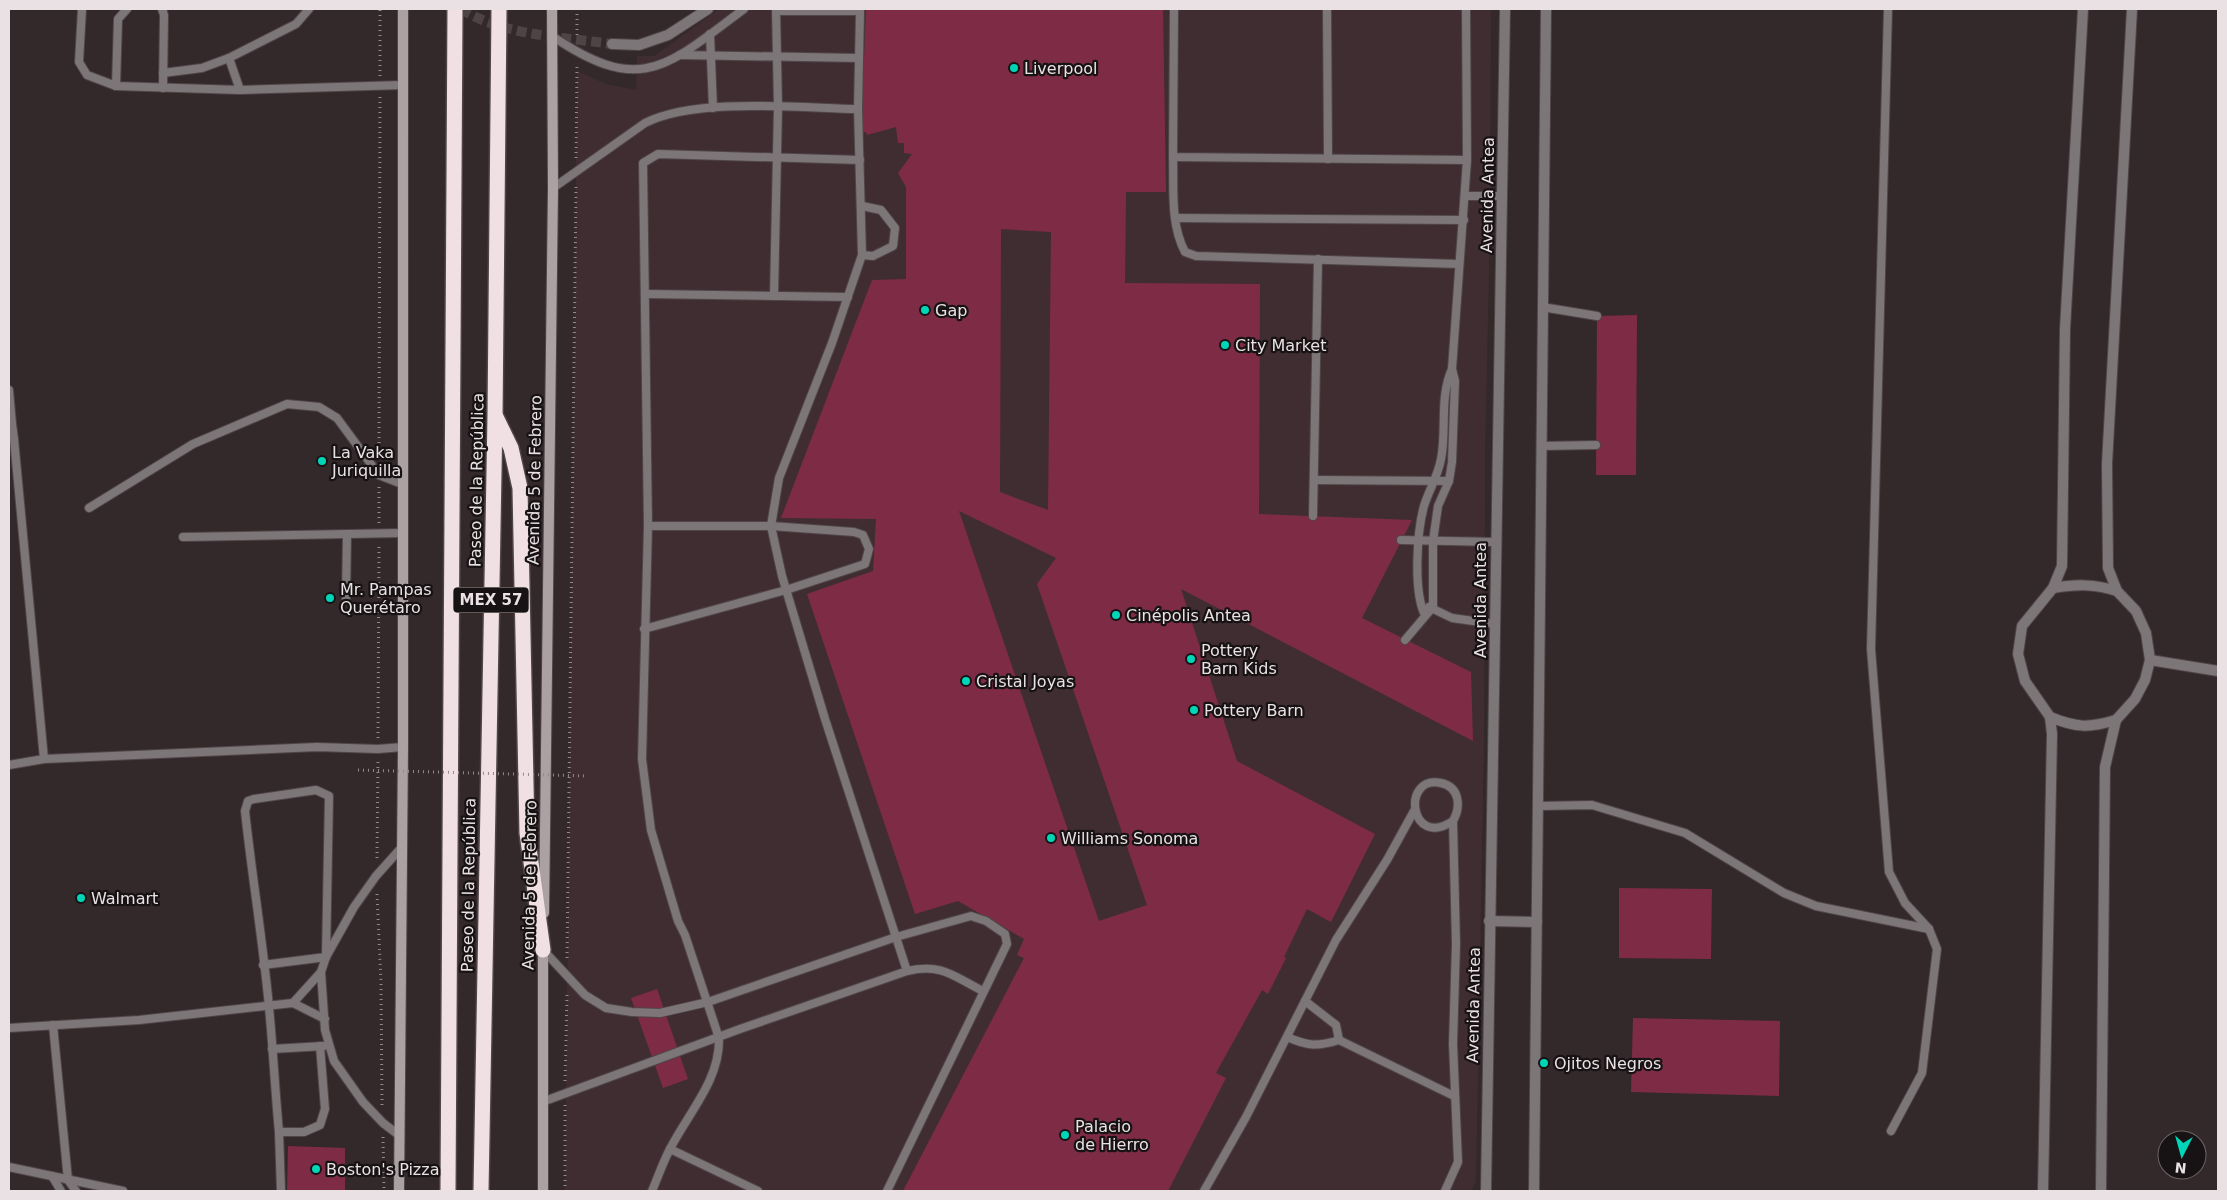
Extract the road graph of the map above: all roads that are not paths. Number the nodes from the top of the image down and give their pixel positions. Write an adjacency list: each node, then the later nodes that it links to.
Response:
1 (82, 9): 30 (lane)
2 (127, 9): 30 (lane)
3 (162, 9): 28 (lane)
4 (309, 9): 26 (lane)
5 (403, 9): 29 (main road)
6 (455, 9): 135 (highway, Paseo de la República / MEX 57)
7 (499, 9): 57 (highway, Paseo de la República / MEX 57)
8 (552, 9): 21 (main road, Avenida 5 de Febrero)
9 (708, 9): 22 (street)
10 (744, 9): 20 (lane)
11 (1174, 9): 37 (lane)
12 (1327, 9): 38 (lane)
13 (1466, 9): 40 (lane)
14 (1505, 9): 43 (street, Avenida Antea)
15 (1546, 9): 53 (street)
16 (1888, 9): 99 (lane)
17 (2083, 9): 76 (street)
18 (2132, 9): 78 (street)
19 (776, 10): 25 (lane); 27 (lane)
20 (710, 34): 23 (lane); 24 (lane)
21 (552, 36): 23 (lane); 41 (main road, Avenida 5 de Febrero)
22 (612, 44)
23 (680, 55): 24 (lane)
24 (710, 56): 25 (lane); 34 (lane)
25 (778, 57): 27 (lane); 33 (lane)
26 (229, 58): 28 (lane); 32 (lane)
27 (859, 58): 35 (lane)
28 (163, 74): 31 (lane)
29 (403, 85): 32 (lane); 64 (main road)
30 (116, 86): 31 (lane)
31 (163, 88): 32 (lane)
32 (240, 90)
33 (778, 107): 34 (lane); 35 (lane); 36 (lane)
34 (713, 108): 41 (lane)
35 (858, 109): 39 (lane)
36 (778, 156): 39 (lane); 50 (lane); 51 (lane)
37 (1173, 157): 38 (lane); 45 (lane)
38 (1328, 159): 40 (lane)
39 (860, 160): 44 (lane)
40 (1467, 160): 42 (lane)
41 (552, 188): 101 (main road, Avenida 5 de Febrero)
42 (1465, 196): 43 (lane); 46 (lane)
43 (1502, 196): 75 (street, Avenida Antea)
44 (862, 206): 47 (lane); 47 (lane)
45 (1175, 218): 46 (lane); 48 (lane)
46 (1464, 220): 49 (lane)
47 (862, 255): 52 (lane)
48 (1318, 259): 49 (lane); 61 (lane)
49 (1459, 264): 55 (lane)
50 (646, 294): 51 (lane); 67 (lane)
51 (774, 296): 52 (lane)
52 (848, 298): 68 (lane)
53 (1542, 307): 54 (lane); 60 (street)
54 (1597, 316)
55 (1452, 369): 62 (lane); 63 (lane)
56 (9, 390): 58 (lane)
57 (495, 416): 101 (highway); 136 (highway, Paseo de la República / MEX 57)
58 (10, 424): 91 (lane)
59 (1596, 444): 60 (lane)
60 (1541, 446): 93 (street)
61 (1314, 480): 62 (lane); 66 (lane)
62 (1436, 480): 63 (lane); 73 (lane)
63 (1449, 480): 74 (lane)
64 (402, 484): 65 (lane); 69 (main road)
65 (89, 508)
66 (1313, 516)
67 (648, 526): 68 (lane); 84 (lane)
68 (771, 526): 77 (lane); 77 (lane)
69 (402, 533): 70 (lane); 90 (main road)
70 (347, 534): 71 (lane); 79 (lane)
71 (183, 537)
72 (1402, 540): 73 (lane)
73 (1419, 541): 74 (lane); 80 (lane)
74 (1433, 541): 75 (lane); 81 (lane)
75 (1495, 542): 83 (street, Avenida Antea)
76 (2053, 588): 78 (street); 88 (street)
77 (786, 590): 84 (lane); 100 (lane)
78 (2118, 591): 86 (street)
79 (346, 598)
80 (1420, 606): 81 (lane); 82 (lane)
81 (1433, 607): 82 (lane); 83 (lane)
82 (1425, 615): 85 (lane)
83 (1495, 624): 97 (street, Avenida Antea)
84 (644, 629): 108 (lane)
85 (1405, 640)
86 (2150, 660): 87 (street); 89 (street)
87 (2218, 671)
88 (2050, 717): 89 (street); 145 (street)
89 (2116, 720): 146 (street)
90 (404, 747): 91 (lane); 96 (main road)
91 (44, 759): 92 (lane)
92 (9, 765)
93 (1538, 806): 98 (street); 99 (lane)
94 (1414, 811): 95 (lane); 95 (lane); 107 (lane)
95 (1453, 820): 119 (lane)
96 (402, 847): 102 (lane); 123 (main road)
97 (1489, 921): 98 (street); 143 (street, Avenida Antea)
98 (1537, 922): 144 (street)
99 (1929, 929): 121 (lane)
100 (896, 937): 104 (lane); 106 (lane); 108 (lane)
101 (543, 950): 108 (lane); 120 (main road, Avenida 5 de Febrero)
102 (326, 957): 103 (lane); 103 (lane); 105 (lane)
103 (263, 965): 110 (lane)
104 (907, 971): 106 (lane); 115 (lane)
105 (321, 972): 109 (lane); 111 (lane)
106 (983, 991): 140 (lane)
107 (1305, 1001): 114 (lane); 116 (lane)
108 (708, 1002): 115 (lane)
109 (293, 1003): 110 (lane); 111 (lane)
110 (269, 1006): 112 (lane); 118 (lane)
111 (324, 1019): 117 (lane)
112 (54, 1025): 113 (lane); 127 (lane)
113 (9, 1028)
114 (1286, 1037): 116 (lane); 141 (lane)
115 (719, 1038): 120 (lane); 124 (lane)
116 (1339, 1040): 119 (lane)
117 (324, 1045): 118 (lane); 122 (lane); 123 (lane)
118 (272, 1049): 122 (lane)
119 (1454, 1096): 142 (lane)
120 (542, 1102): 137 (main road, Avenida 5 de Febrero)
121 (1890, 1131)
122 (279, 1132): 133 (lane)
123 (400, 1136): 134 (main road)
124 (670, 1149): 138 (lane); 139 (lane)
125 (9, 1167): 126 (lane)
126 (52, 1176): 127 (lane); 129 (lane)
127 (68, 1180): 128 (lane); 130 (lane)
128 (83, 1183): 131 (lane); 132 (lane)
129 (62, 1191)
130 (76, 1191)
131 (89, 1191)
132 (124, 1191)
133 (281, 1191)
134 (399, 1191)
135 (448, 1191)
136 (481, 1191)
137 (543, 1191)
138 (652, 1191)
139 (758, 1191)
140 (887, 1191)
141 (1204, 1191)
142 (1445, 1191)
143 (1486, 1191)
144 (1534, 1191)
145 (2043, 1191)
146 (2101, 1191)

